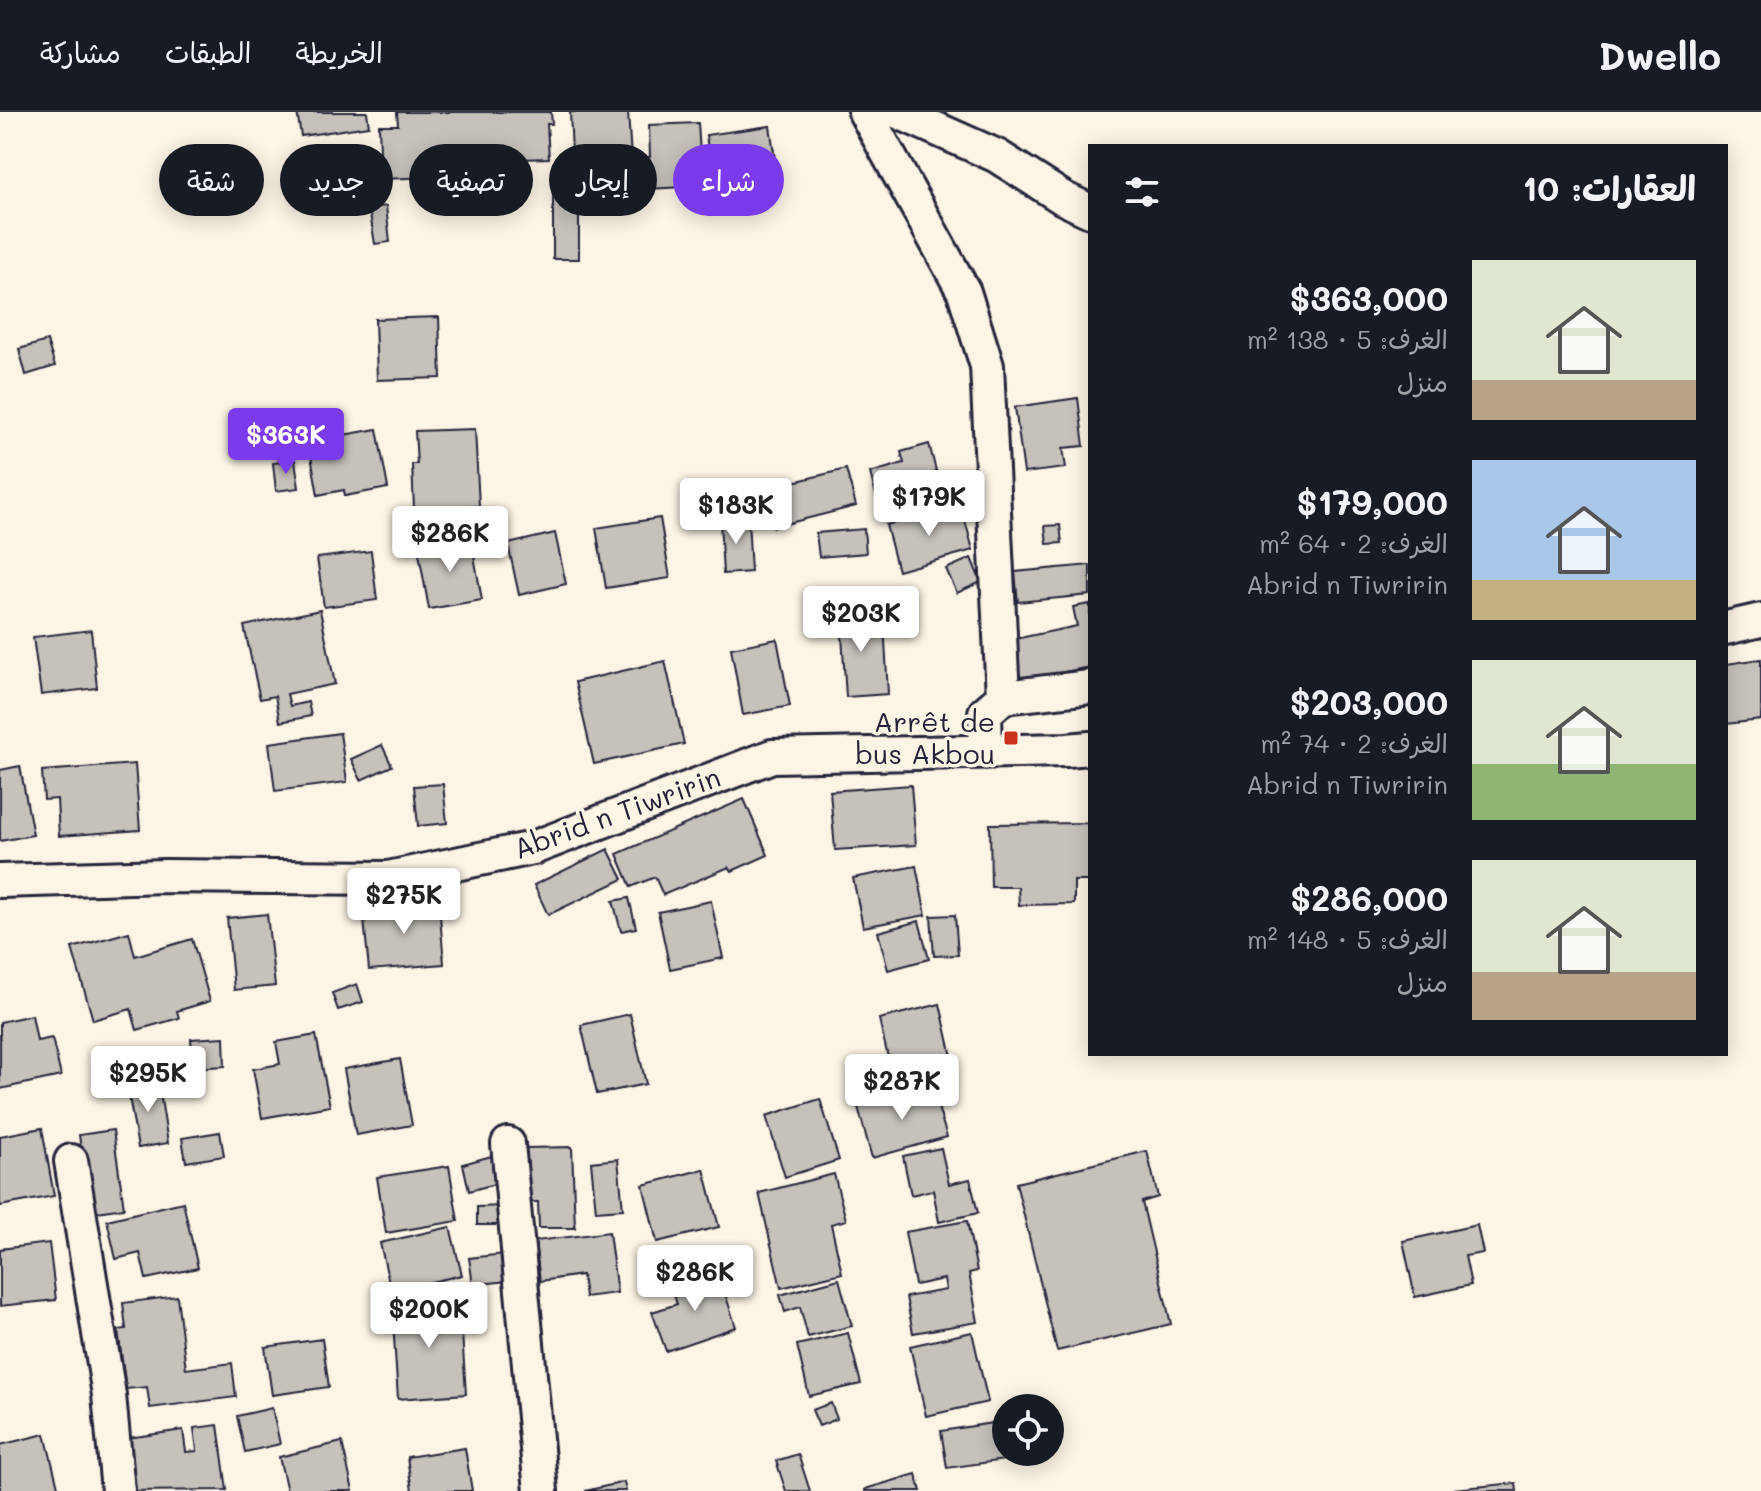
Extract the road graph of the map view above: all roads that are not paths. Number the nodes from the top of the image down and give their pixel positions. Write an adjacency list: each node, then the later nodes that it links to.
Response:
1 (865, 112): 7 (street)
2 (898, 112): 3 (street)
3 (1088, 210)
4 (1761, 620): 5 (street)
5 (1728, 628)
6 (1088, 687): 7 (street)
7 (1003, 697): 9 (street)
8 (1088, 748): 9 (street, Abrid n Tiwririn)
9 (986, 752): 10 (street, Abrid n Tiwririn)
10 (0, 881)
11 (508, 1144): 14 (street)
12 (71, 1161): 13 (street)
13 (118, 1491)
14 (541, 1491)

